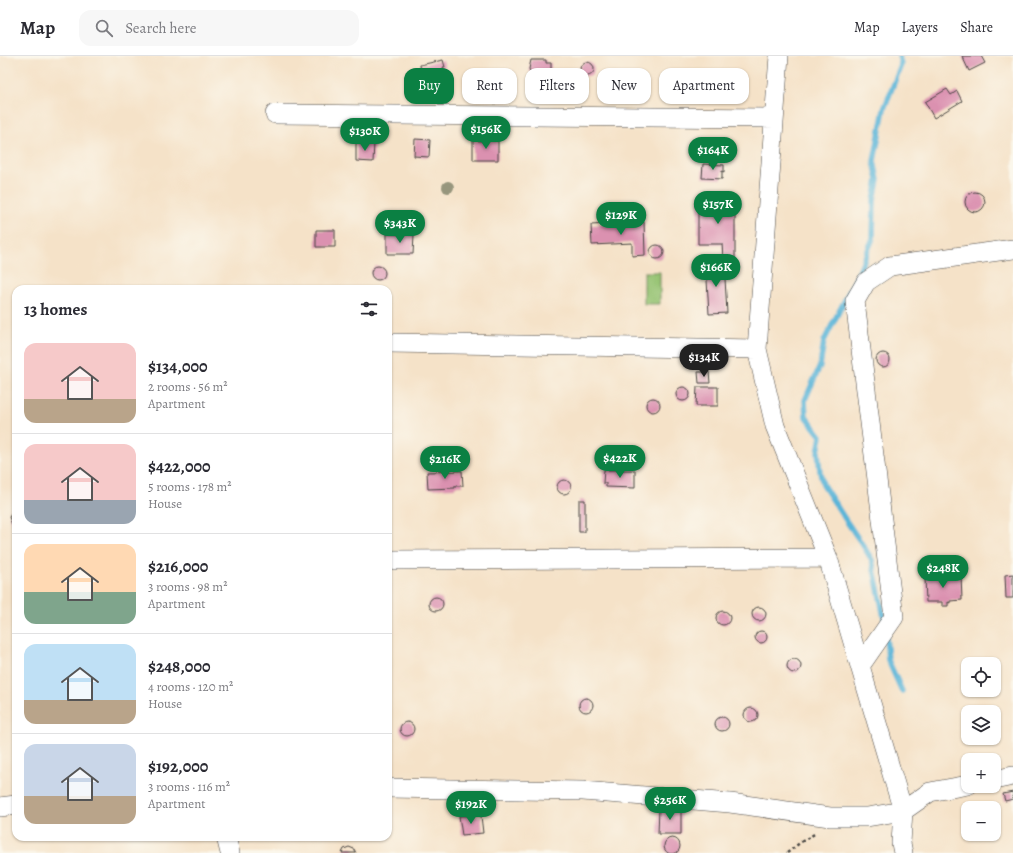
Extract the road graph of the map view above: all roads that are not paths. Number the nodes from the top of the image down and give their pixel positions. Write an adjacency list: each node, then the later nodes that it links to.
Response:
1 (779, 56): 3 (street)
2 (275, 114): 3 (street)
3 (774, 118): 6 (street)
4 (1013, 249): 9 (street)
5 (392, 343): 6 (street)
6 (757, 349): 7 (street)
7 (828, 558): 8 (street); 9 (street)
8 (392, 560)
9 (860, 666): 16 (street)
10 (1013, 776): 11 (street)
11 (1001, 779)
12 (961, 786): 16 (street)
13 (392, 788): 16 (street)
14 (12, 806): 15 (street)
15 (0, 807)
16 (903, 811): 19 (street)
17 (227, 841): 18 (street)
18 (230, 853)
19 (903, 853)

